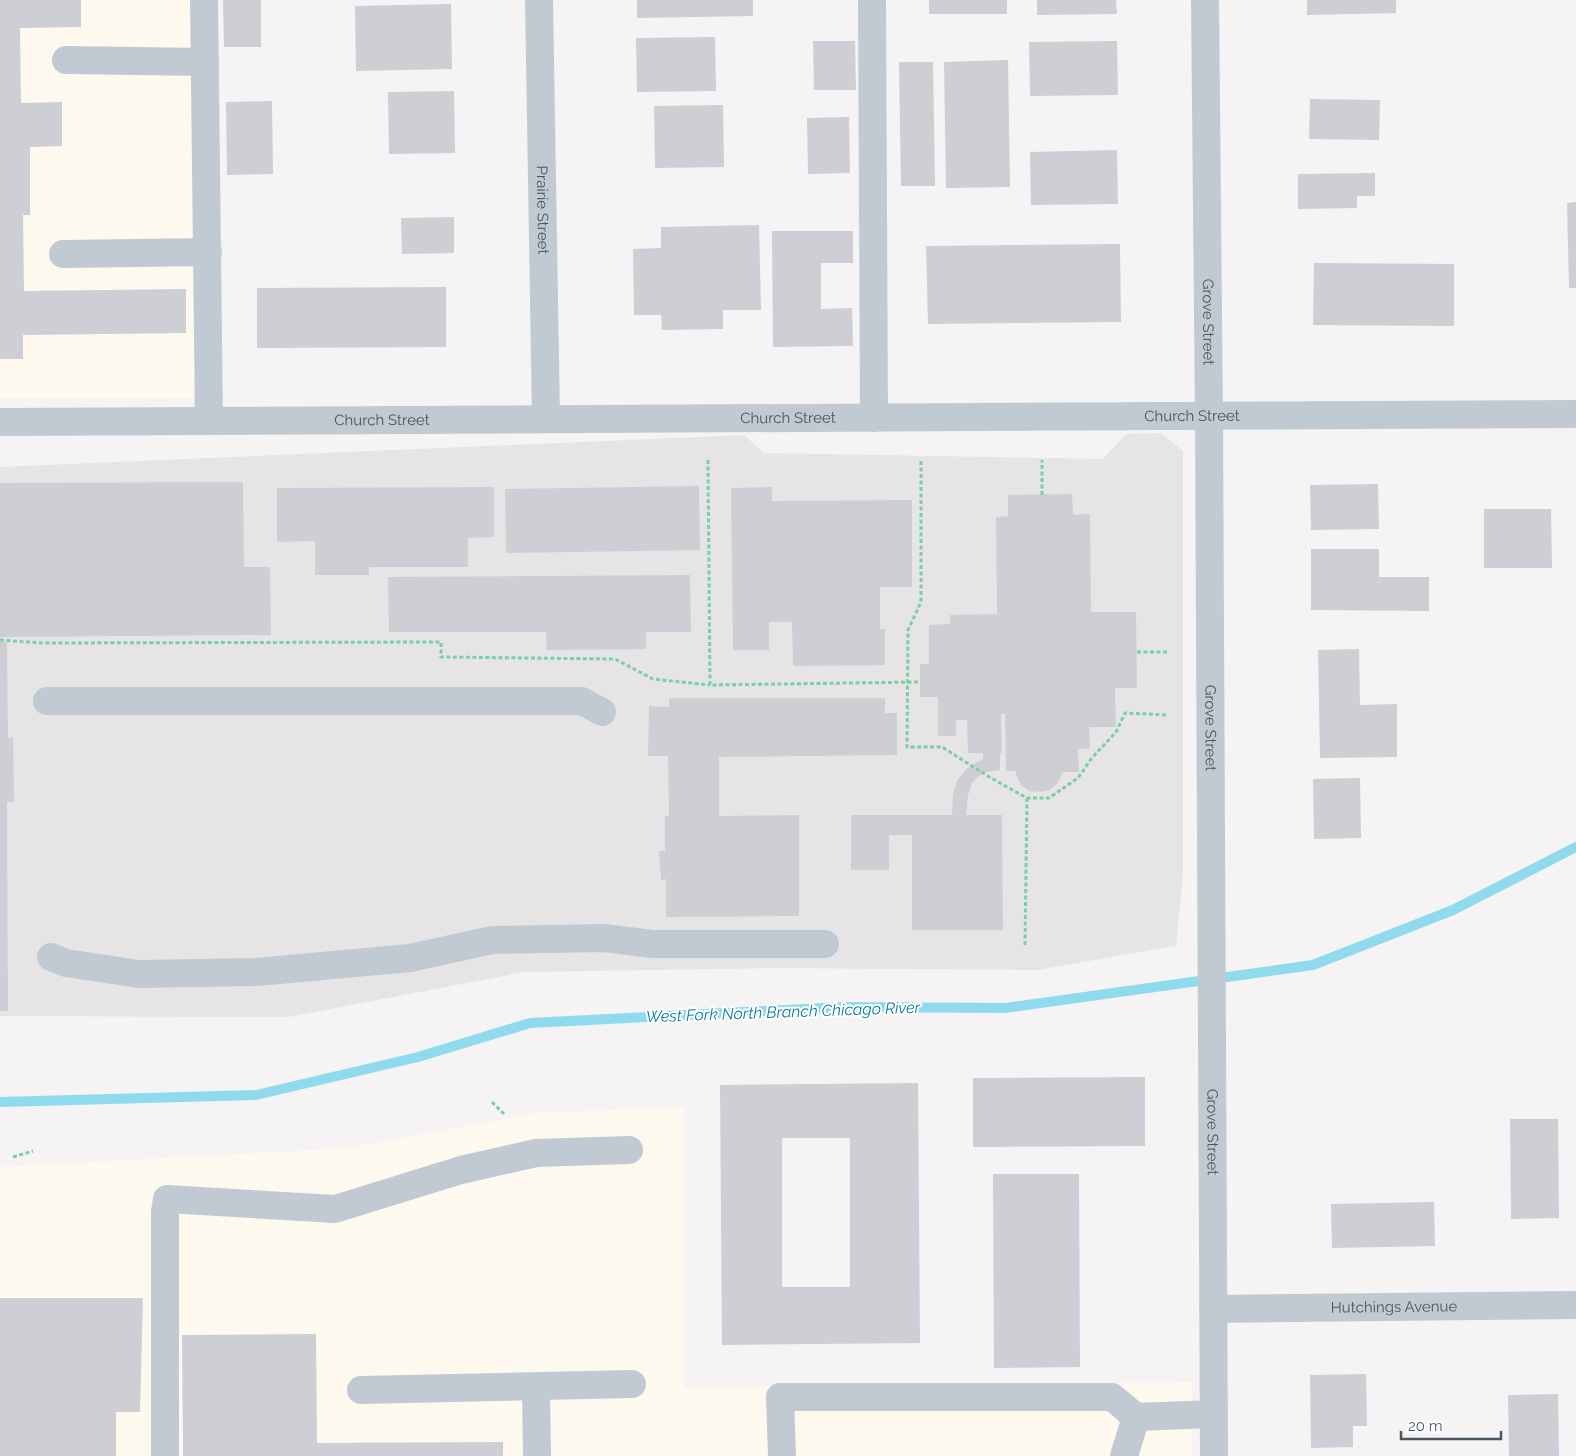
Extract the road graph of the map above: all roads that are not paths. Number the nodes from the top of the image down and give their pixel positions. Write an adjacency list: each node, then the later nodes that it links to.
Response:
1 (204, 0): 6 (street)
2 (539, 0): 12 (street, Prairie Street)
3 (872, 0): 11 (street)
4 (1205, 0): 10 (street, Grove Street)
5 (66, 60): 6 (street)
6 (205, 62): 7 (street)
7 (208, 252): 8 (street); 13 (street)
8 (63, 254)
9 (1576, 414): 10 (street, Church Street)
10 (1209, 416): 11 (street, Church Street); 21 (street, Grove Street)
11 (874, 418): 12 (street, Church Street)
12 (546, 419): 13 (street, Church Street)
13 (210, 421): 14 (street, Church Street)
14 (0, 422)
15 (47, 701): 16 (street)
16 (602, 712)
17 (825, 944): 18 (street)
18 (51, 957)
19 (629, 1150): 27 (street)
20 (1576, 1305): 21 (street, Hutchings Avenue)
21 (1213, 1309): 25 (street, Grove Street)
22 (632, 1384): 23 (street)
23 (536, 1387): 24 (street); 28 (street)
24 (361, 1390)
25 (1213, 1414): 26 (street); 31 (street, Grove Street)
26 (1136, 1417): 29 (street); 30 (street)
27 (165, 1456)
28 (537, 1456)
29 (782, 1456)
30 (1124, 1456)
31 (1214, 1456)

